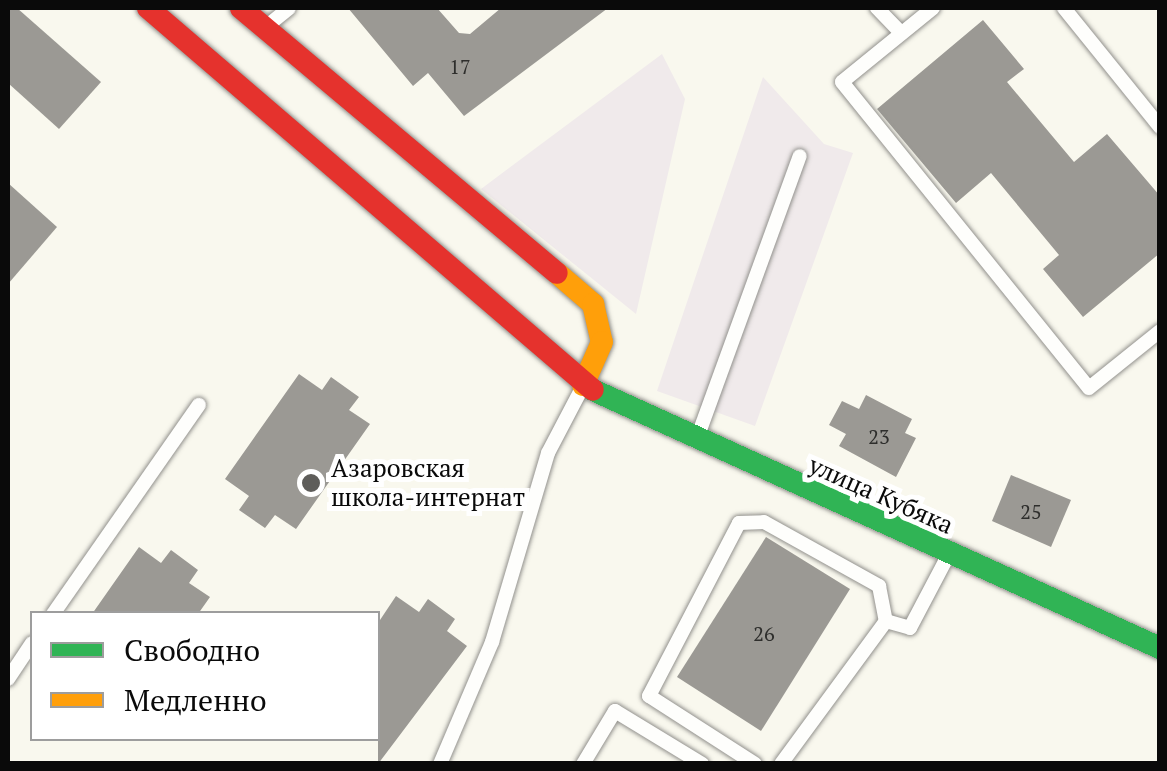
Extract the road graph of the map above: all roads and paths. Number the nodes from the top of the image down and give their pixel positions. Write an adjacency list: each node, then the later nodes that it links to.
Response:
1 (148, 8): 12 (street, улица Кубяка)
2 (241, 8): 7 (street)
3 (290, 8): 7 (lane)
4 (876, 8): 8 (lane)
5 (934, 8): 8 (lane)
6 (1064, 8): 9 (lane)
7 (265, 28): 12 (street)
8 (901, 33): 11 (lane)
9 (1160, 126)
10 (800, 156): 14 (lane)
11 (1160, 332)
12 (583, 386): 14 (street, улица Кубяка); 21 (lane)
13 (198, 405): 16 (lane)
14 (696, 442): 15 (street, улица Кубяка)
15 (949, 555): 17 (lane); 19 (street, улица Кубяка)
16 (55, 611)
17 (886, 621): 24 (lane); 25 (lane)
18 (30, 646): 20 (lane)
19 (1160, 648)
20 (8, 678)
21 (440, 764)
22 (584, 764): 23 (lane)
23 (702, 764)
24 (755, 764)
25 (781, 764)

